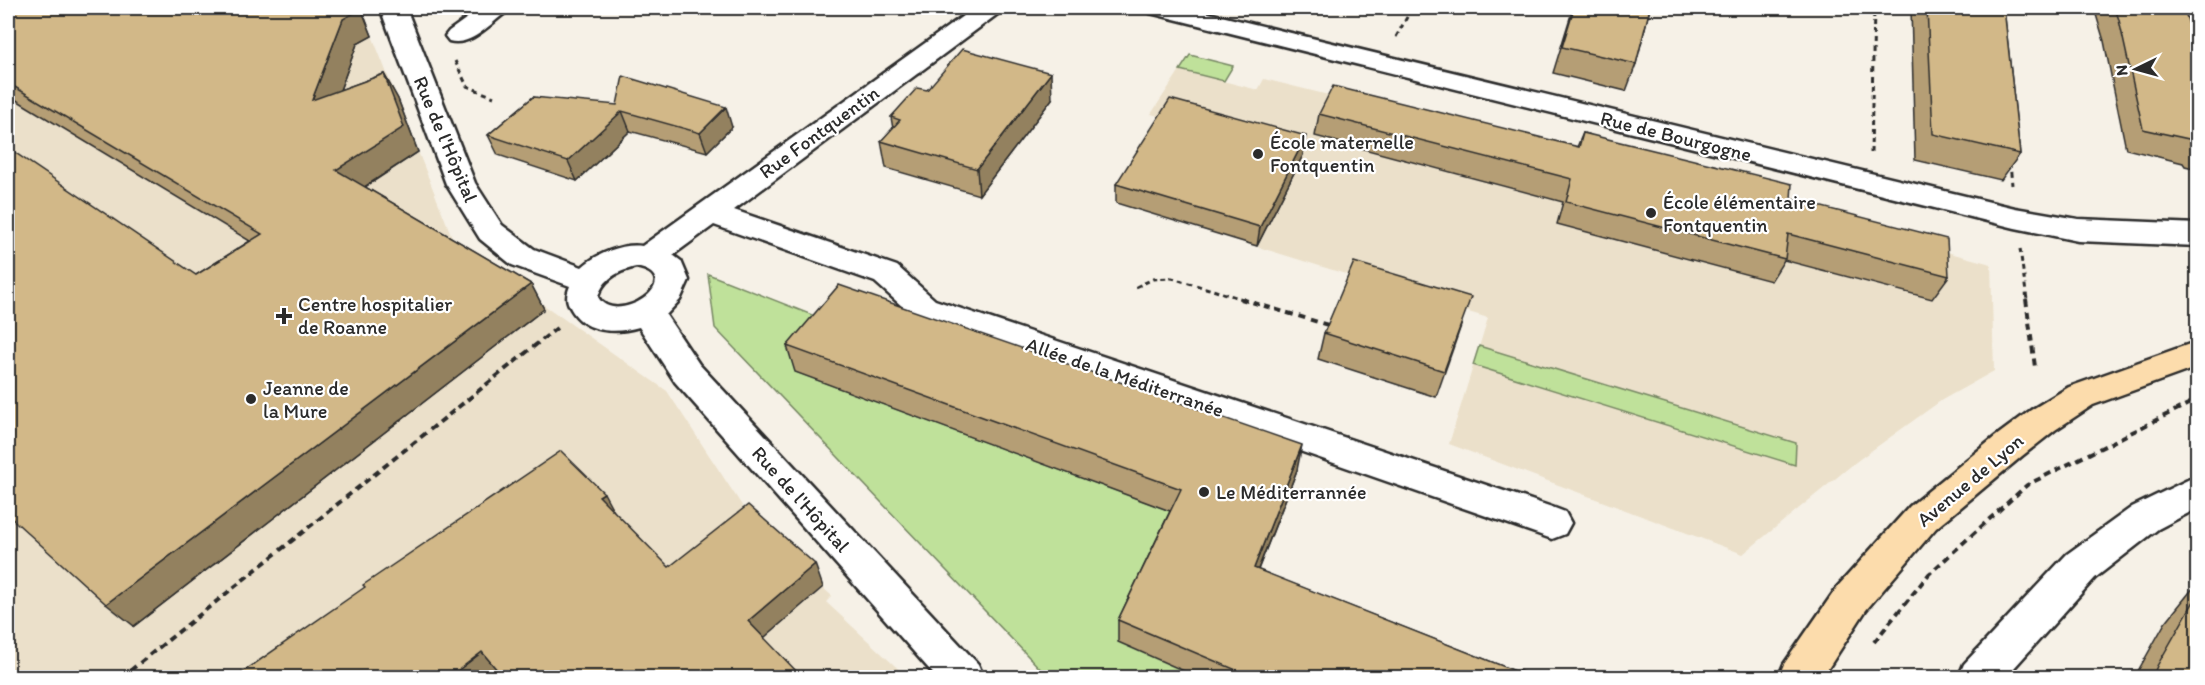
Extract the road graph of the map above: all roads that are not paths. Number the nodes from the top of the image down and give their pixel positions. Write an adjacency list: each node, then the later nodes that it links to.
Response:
1 (393, 8): 9 (street, Rue de l'Hôpital)
2 (496, 8): 5 (street)
3 (990, 8): 6 (street, Rue Fontquentin)
4 (1160, 8): 7 (street, Rue de Bourgogne)
5 (455, 45)
6 (710, 212): 8 (street, Rue Fontquentin); 13 (street, Allée de la Méditerranée)
7 (2198, 235)
8 (649, 257): 9 (street); 10 (street)
9 (588, 281): 10 (street)
10 (646, 313): 14 (street, Rue de l'Hôpital)
11 (2198, 353): 15 (main road, Avenue de Lyon)
12 (2198, 490): 16 (street)
13 (1552, 523)
14 (964, 678)
15 (1798, 678)
16 (1978, 678)

